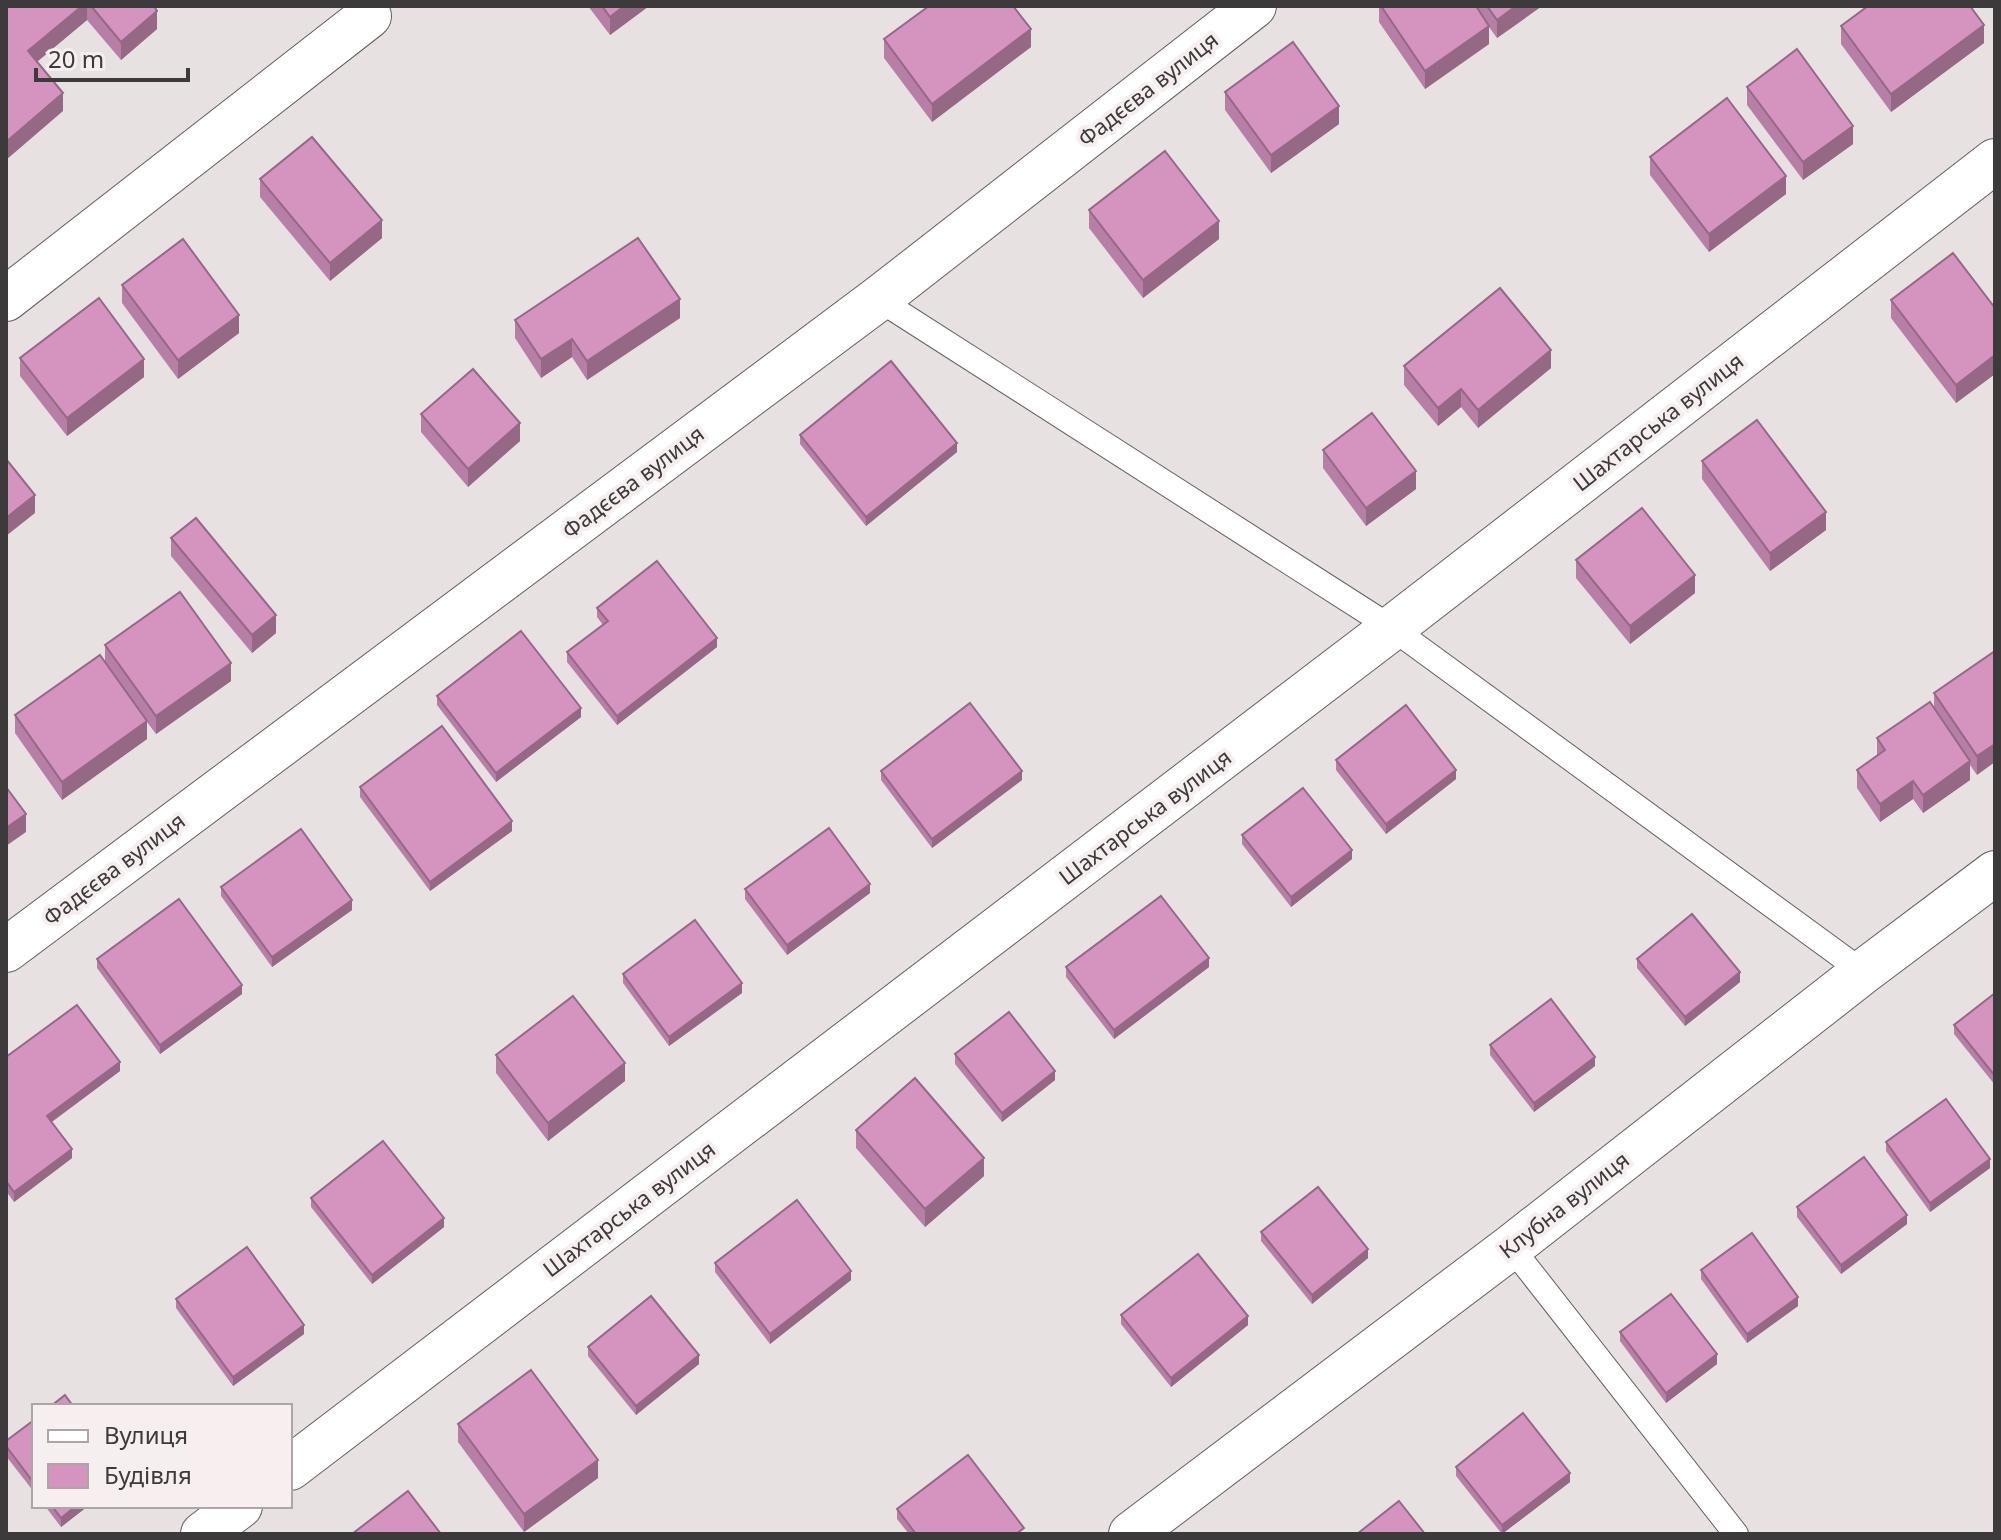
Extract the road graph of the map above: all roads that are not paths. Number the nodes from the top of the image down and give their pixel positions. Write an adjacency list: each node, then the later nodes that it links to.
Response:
1 (1254, 6): 5 (street, Фадєєва вулиця)
2 (369, 16): 4 (street)
3 (1995, 161): 6 (street, Шахтарська вулиця)
4 (6, 299)
5 (878, 299): 6 (lane); 8 (street, Фадєєва вулиця)
6 (1392, 628): 9 (lane); 11 (street, Шахтарська вулиця)
7 (1995, 873): 9 (street, Клубна вулиця)
8 (6, 950)
9 (1863, 972): 10 (street, Клубна вулиця)
10 (1511, 1247): 14 (street, Клубна вулиця); 15 (lane)
11 (292, 1466)
12 (237, 1508): 13 (street)
13 (203, 1534)
14 (1131, 1534)
15 (1736, 1534)

